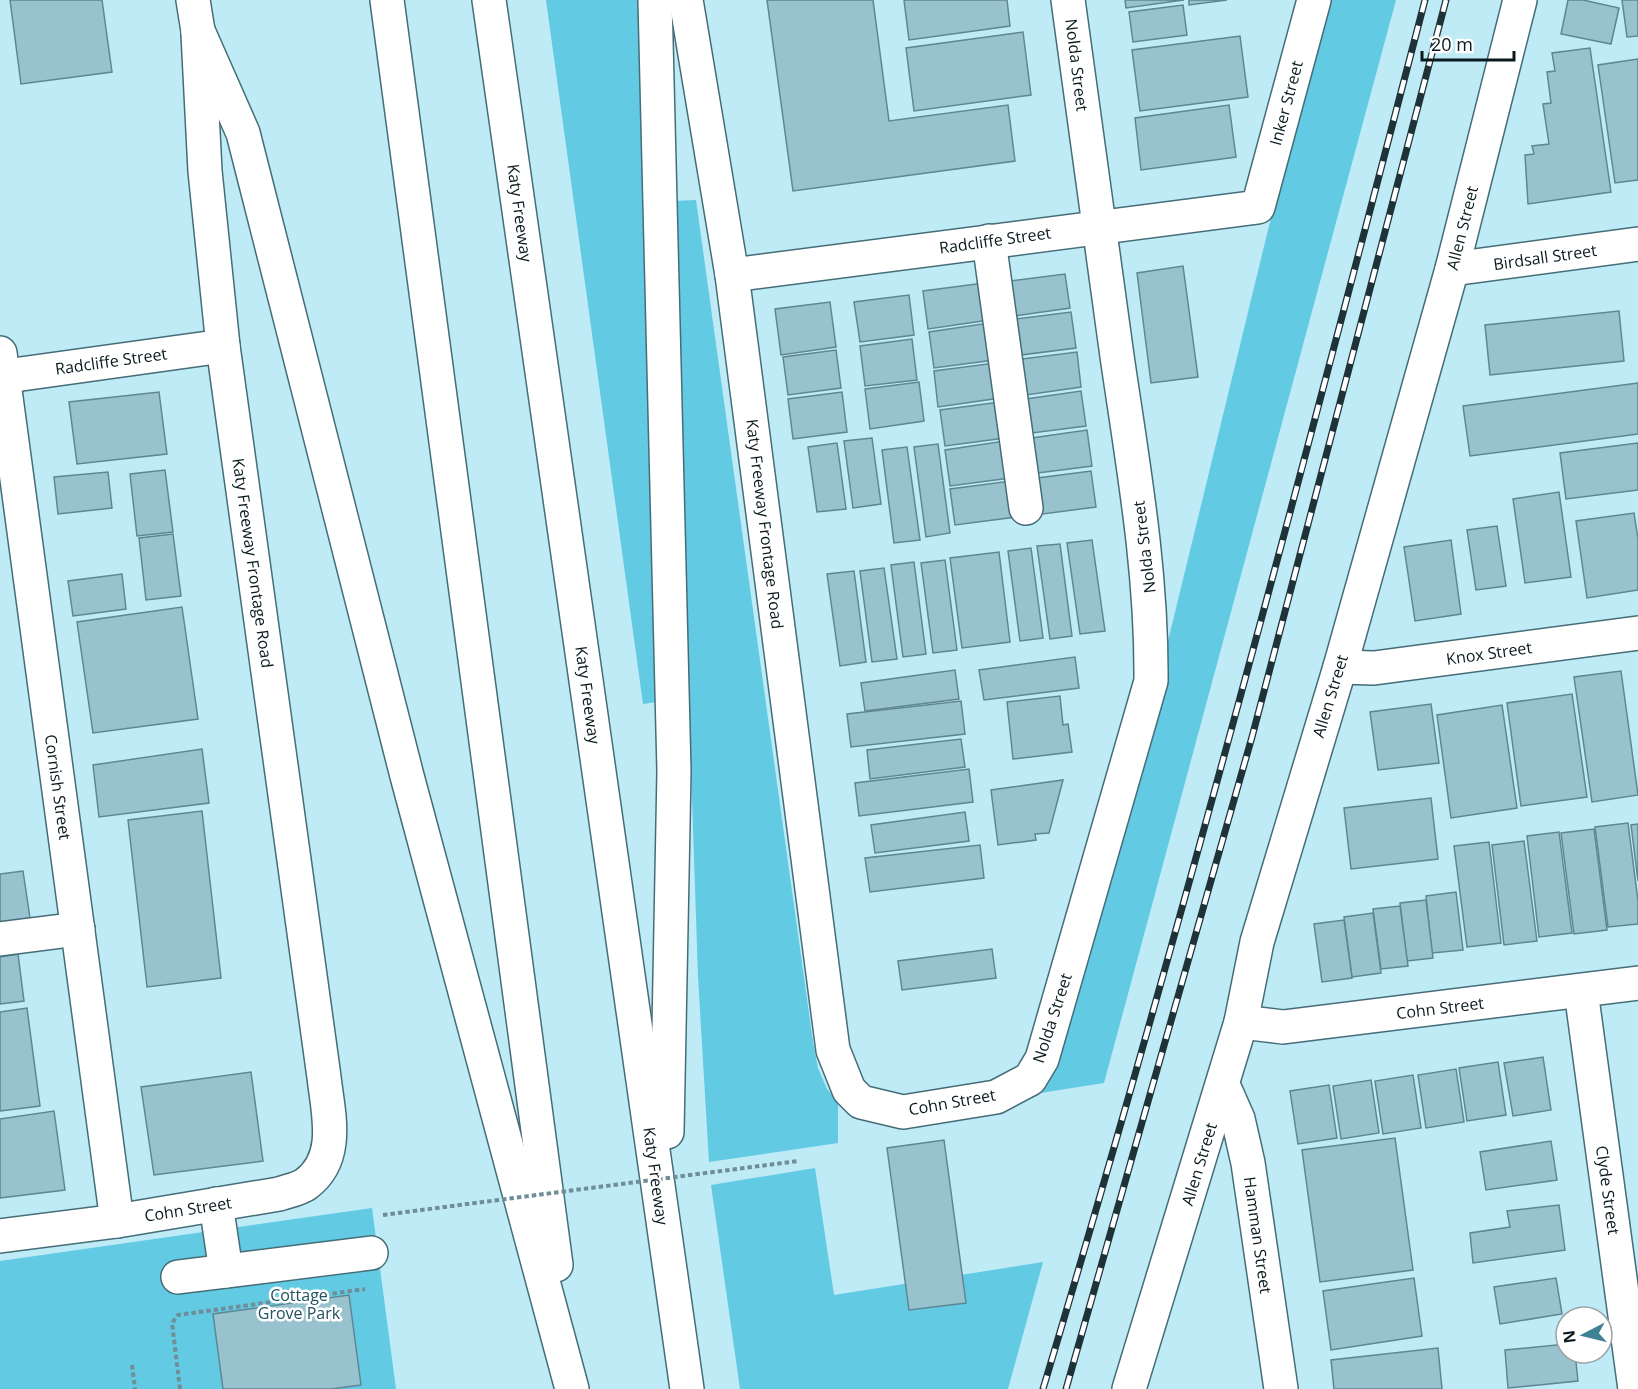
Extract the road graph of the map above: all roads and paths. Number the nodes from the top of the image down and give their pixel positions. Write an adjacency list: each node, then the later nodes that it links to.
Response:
1 (387, 0): 42 (main road)
2 (489, 0): 33 (main road, Katy Freeway)
3 (655, 0): 33 (main road)
4 (686, 0): 14 (main road, Katy Freeway Frontage Road)
5 (1068, 0): 10 (main road, Nolda Street)
6 (1314, 0): 9 (main road, Inker Street)
7 (1520, 0): 13 (main road, Allen Street)
8 (196, 15): 15 (main road, Katy Freeway Frontage Road); 42 (main road)
9 (1258, 207): 10 (main road, Radcliffe Street)
10 (1098, 226): 11 (main road, Radcliffe Street); 26 (main road, Nolda Street)
11 (990, 241): 14 (main road, Radcliffe Street); 17 (main road)
12 (1638, 244): 13 (main road, Birdsall Street)
13 (1452, 269): 19 (main road, Allen Street)
14 (732, 275): 25 (main road, Katy Freeway Frontage Road)
15 (223, 346): 16 (main road, Radcliffe Street); 28 (main road, Katy Freeway Frontage Road)
16 (1, 369): 20 (main road, Cornish Street)
17 (1026, 508)
18 (1638, 633): 19 (main road, Knox Street)
19 (1340, 667): 24 (main road, Allen Street)
20 (78, 929): 21 (main road); 32 (main road, Cornish Street)
21 (0, 939)
22 (1638, 983): 23 (main road, Cohn Street)
23 (1581, 991): 24 (main road, Cohn Street); 46 (main road, Clyde Street)
24 (1241, 1022): 27 (main road, Allen Street)
25 (833, 1050): 26 (main road, Cohn Street)
26 (1030, 1079)
27 (1223, 1085): 44 (main road, Allen Street); 45 (main road, Hamman Street)
28 (330, 1123): 30 (main road, Cohn Street)
29 (798, 1161): 31 (path, bridge)
30 (216, 1204): 32 (main road, Cohn Street); 36 (main road)
31 (383, 1215)
32 (117, 1221): 34 (main road, Cohn Street)
33 (665, 1233): 43 (main road, Katy Freeway)
34 (0, 1236)
35 (371, 1253): 36 (main road)
36 (226, 1271): 37 (main road)
37 (178, 1277)
38 (367, 1288): 41 (path)
39 (132, 1365): 40 (path)
40 (135, 1389)
41 (180, 1389)
42 (573, 1389)
43 (687, 1389)
44 (1129, 1389)
45 (1281, 1389)
46 (1635, 1389)

